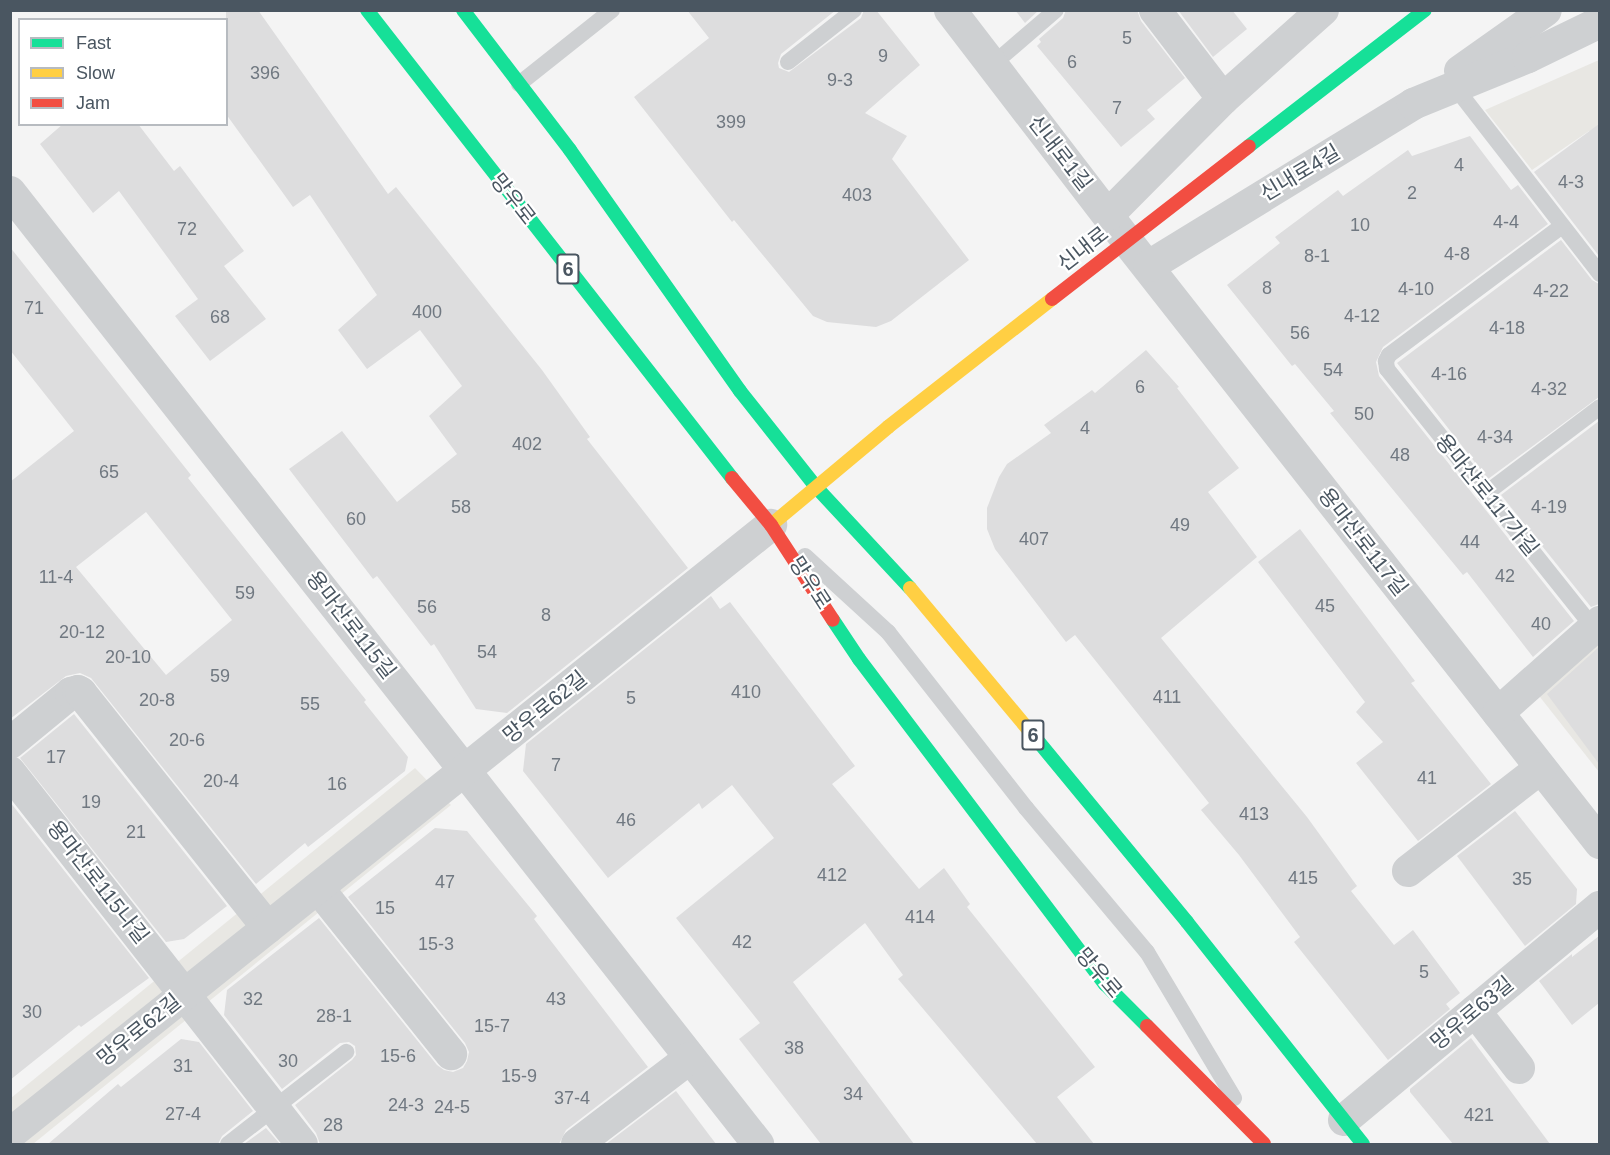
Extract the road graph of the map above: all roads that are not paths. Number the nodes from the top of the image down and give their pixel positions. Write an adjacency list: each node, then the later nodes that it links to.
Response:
1 (367, 10): 27 (main road, 망우로 / 6)
2 (463, 10): 14 (main road, 6)
3 (612, 10): 14 (lane)
4 (854, 10): 12 (lane)
5 (950, 10): 13 (street, 신내로1길)
6 (1056, 10): 13 (lane)
7 (1323, 10): 16 (street)
8 (1425, 10): 21 (main road, 신내로)
9 (1546, 10): 17 (street)
10 (1156, 11): 16 (street)
11 (1599, 22): 15 (street, 신내로4길)
12 (788, 62)
13 (992, 65): 19 (street, 신내로1길)
14 (519, 84): 25 (main road, 6)
15 (1455, 87): 17 (street, 신내로4길); 20 (lane)
16 (1223, 99): 19 (street)
17 (1413, 104): 22 (street, 신내로4길)
18 (10, 192): 33 (street, 용마산로115길)
19 (1108, 215): 21 (street, 신내로1길)
20 (1562, 226): 23 (lane); 26 (lane, 용마산로117가길)
21 (1126, 241): 22 (street, 용마산로117길); 25 (main road, 신내로)
22 (1149, 266): 29 (street, 용마산로117길)
23 (1599, 274)
24 (1599, 407): 26 (lane)
25 (816, 487): 27 (main road, 신내로); 46 (main road, 6)
26 (1485, 494): 28 (lane, 용마산로117가길)
27 (771, 525): 33 (street, 망우로62길); 48 (main road, 망우로 / 6); 48 (lane)
28 (1596, 624): 29 (street, 용마산로117가길)
29 (1498, 713): 31 (street, 용마산로117길)
30 (10, 743): 38 (street)
31 (1541, 768): 34 (street, 용마산로117길); 35 (street)
32 (10, 772): 39 (street, 용마산로115나길)
33 (466, 772): 36 (street, 망우로62길); 43 (street, 용마산로115길)
34 (1599, 843)
35 (1408, 871)
36 (318, 888): 38 (street, 망우로62길); 42 (street)
37 (1599, 907): 40 (street, 망우로63길)
38 (268, 928): 39 (street, 망우로62길)
39 (185, 993): 45 (street, 용마산로115나길); 47 (street, 망우로62길)
40 (1475, 1011): 44 (street); 46 (street, 망우로63길)
41 (346, 1052): 45 (lane)
42 (451, 1054)
43 (690, 1058): 51 (street); 52 (street, 용마산로115길)
44 (1519, 1068)
45 (274, 1109): 49 (lane); 50 (street, 용마산로115나길)
46 (1344, 1120): 53 (main road, 6)
47 (10, 1134)
48 (1260, 1140)
49 (228, 1144)
50 (302, 1144)
51 (577, 1144)
52 (758, 1144)
53 (1363, 1144)

